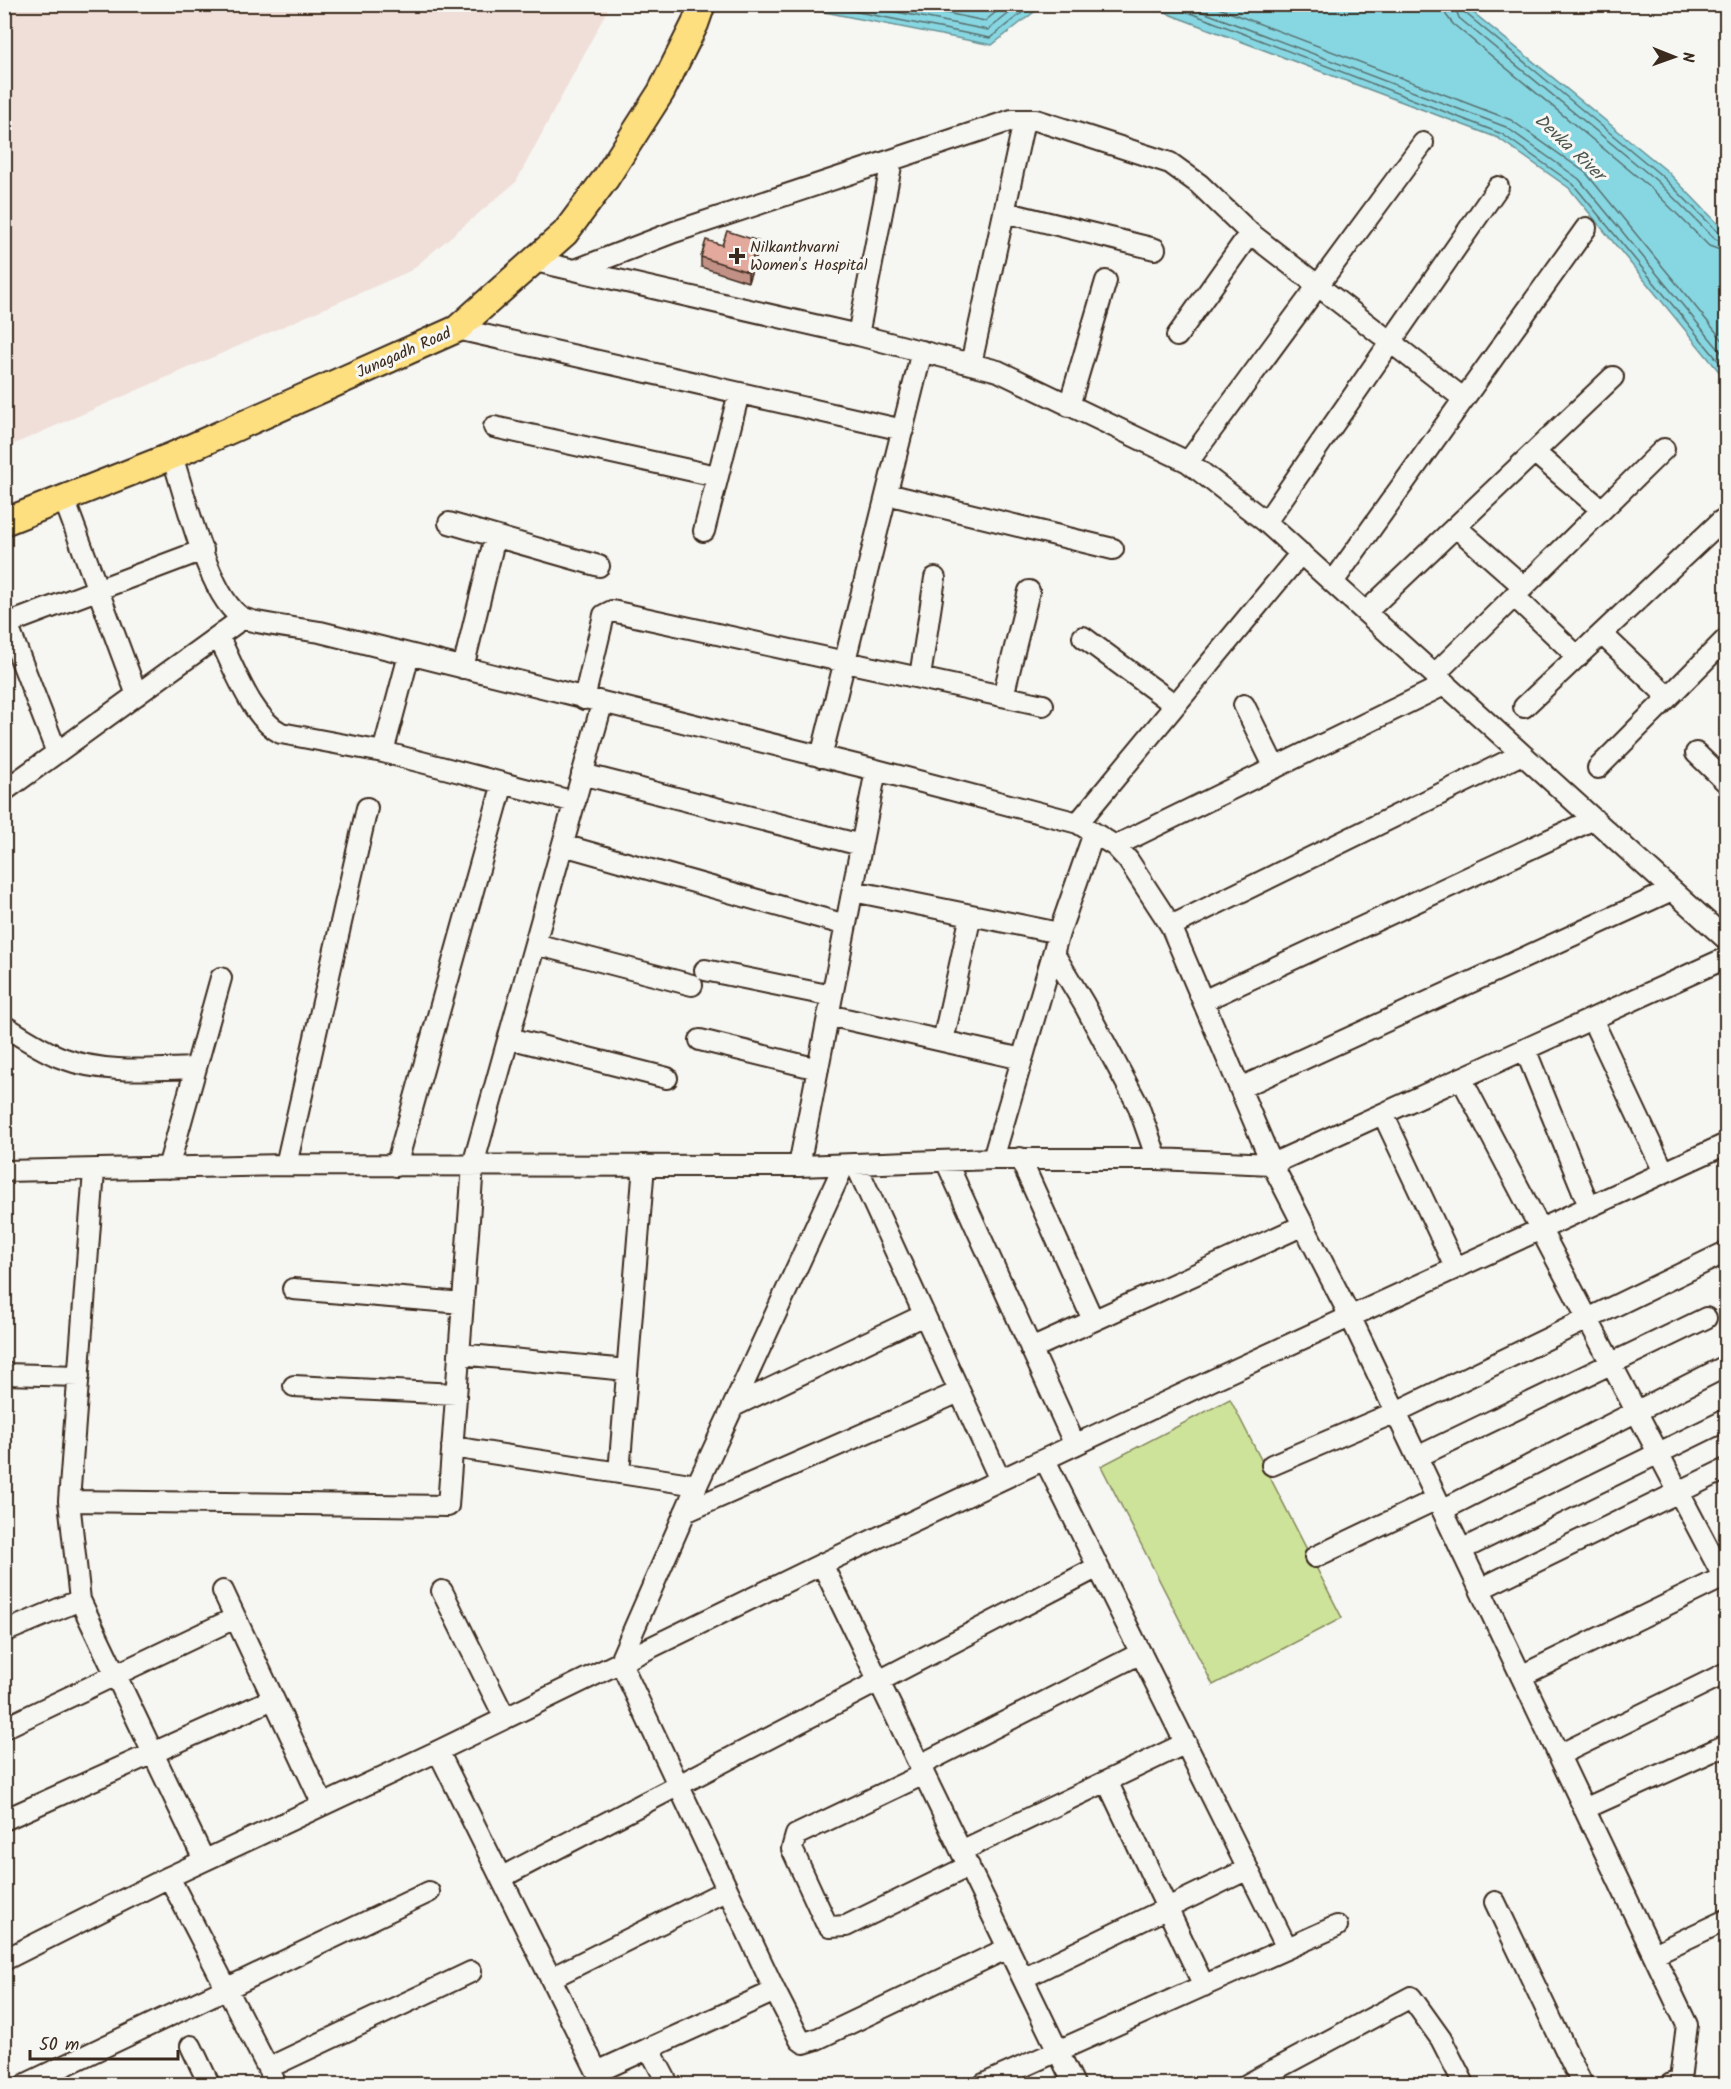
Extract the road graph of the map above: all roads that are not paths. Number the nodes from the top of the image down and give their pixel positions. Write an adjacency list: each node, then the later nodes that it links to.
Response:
1 (702, 4): 10 (main road, Junagadh Road)
2 (1024, 121): 4 (street); 6 (street); 8 (street)
3 (1423, 143): 13 (street)
4 (892, 161): 11 (street); 15 (street)
5 (1498, 187): 17 (street)
6 (1004, 212): 9 (street); 19 (street)
7 (1586, 228): 22 (street)
8 (1250, 232): 13 (street); 16 (street)
9 (1155, 249)
10 (535, 261): 11 (street); 14 (main road, Junagadh Road)
11 (578, 269): 15 (street)
12 (1106, 281): 23 (street)
13 (1318, 286): 17 (street); 29 (street)
14 (457, 329): 21 (street); 28 (main road, Junagadh Road)
15 (858, 335): 18 (street)
16 (1177, 336)
17 (1391, 342): 22 (street); 36 (street)
18 (922, 351): 19 (street); 25 (street)
19 (971, 364): 23 (street)
20 (1613, 377): 27 (street)
21 (739, 393): 25 (street); 30 (street)
22 (1464, 399): 46 (street)
23 (1070, 406): 29 (street)
24 (494, 427): 30 (street)
25 (903, 430): 31 (street)
26 (1664, 449): 33 (street)
27 (1534, 452): 33 (street); 38 (street)
28 (172, 456): 32 (main road, Junagadh Road); 42 (street)
29 (1188, 462): 36 (street)
30 (716, 476): 39 (street)
31 (887, 494): 41 (street); 59 (street)
32 (64, 499): 35 (main road, Junagadh Road); 47 (street)
33 (1602, 510): 49 (street)
34 (1721, 521): 53 (street)
35 (4, 522)
36 (1266, 522): 43 (street)
37 (449, 523): 40 (street)
38 (1456, 527): 49 (street); 50 (street)
39 (704, 531)
40 (495, 537): 44 (street); 60 (street)
41 (1113, 549)
42 (203, 550): 47 (street); 51 (street)
43 (1301, 553): 46 (street); 68 (street)
44 (599, 566)
45 (935, 578): 61 (street)
46 (1333, 582): 50 (street)
47 (98, 590): 52 (street); 63 (street)
48 (1029, 591): 64 (street)
49 (1519, 591): 58 (street); 62 (street)
50 (1366, 612): 62 (street)
51 (243, 618): 54 (street); 57 (street)
52 (6, 622): 72 (street)
53 (1602, 634): 58 (street); 65 (street)
54 (218, 636): 63 (street); 71 (street)
55 (1083, 637): 68 (street)
56 (1726, 639): 65 (street)
57 (409, 655): 60 (street); 71 (street)
58 (1578, 657): 70 (street)
59 (846, 661): 61 (street); 66 (street); 75 (street)
60 (463, 668): 66 (street)
61 (920, 677): 64 (street)
62 (1440, 679): 74 (street); 76 (street)
63 (137, 695): 72 (street)
64 (1003, 696): 67 (street)
65 (1668, 697): 77 (street)
66 (593, 701): 75 (street); 79 (street)
67 (1043, 705)
68 (1175, 705): 86 (street)
69 (1244, 705): 76 (street)
70 (1524, 707)
71 (382, 752): 81 (street)
72 (57, 753): 82 (street)
73 (1696, 753): 80 (street)
74 (1522, 754): 85 (street); 94 (street)
75 (821, 757): 78 (street)
76 (1275, 768): 89 (street)
77 (1598, 768)
78 (876, 770): 86 (street); 88 (street)
79 (582, 774): 83 (street); 88 (street)
80 (1726, 782)
81 (503, 783): 83 (street); 128 (street)
82 (4, 792)
83 (575, 802): 87 (street)
84 (367, 808): 124 (street)
85 (1594, 819): 90 (street); 103 (street)
86 (1086, 828): 89 (street); 95 (street)
87 (563, 845): 93 (street); 97 (street)
88 (861, 845): 91 (street)
89 (1115, 846): 94 (street)
90 (1672, 890): 96 (street); 116 (street)
91 (853, 891): 92 (street); 93 (street)
92 (971, 915): 95 (street); 109 (street)
93 (846, 925): 104 (street)
94 (1171, 926): 103 (street)
95 (1059, 933): 98 (street)
96 (1726, 939)
97 (535, 944): 102 (street); 107 (street)
98 (1054, 954): 111 (street); 121 (street)
99 (1726, 958): 105 (street)
100 (705, 970): 104 (street)
101 (221, 978): 112 (street)
102 (692, 985)
103 (1203, 1001): 116 (street)
104 (830, 1005): 109 (street); 113 (street)
105 (1592, 1019): 110 (street); 133 (street)
106 (4, 1026): 112 (street)
107 (509, 1038): 114 (street); 125 (street)
108 (700, 1040): 113 (street)
109 (943, 1041): 111 (street)
110 (1525, 1049): 115 (street); 134 (street)
111 (1022, 1059): 120 (street)
112 (196, 1068): 130 (street)
113 (818, 1069): 129 (street)
114 (667, 1078)
115 (1461, 1078): 117 (street); 136 (street)
116 (1240, 1088): 123 (street)
117 (1383, 1114): 123 (street); 138 (street)
118 (1726, 1144): 133 (street)
119 (1020, 1158): 120 (street); 121 (street); 144 (street)
120 (993, 1159): 122 (street)
121 (1157, 1159): 123 (street)
122 (946, 1161): 127 (street); 146 (street)
123 (1272, 1164): 135 (street)
124 (286, 1165): 128 (street); 130 (street)
125 (473, 1165): 126 (street); 128 (street); 140 (street)
126 (644, 1165): 129 (street); 150 (street)
127 (850, 1165): 129 (street); 141 (street); 156 (street)
128 (396, 1166)
129 (799, 1166)
130 (168, 1168): 132 (street)
131 (4, 1171): 132 (street)
132 (94, 1171): 152 (street)
133 (1664, 1172): 134 (street)
134 (1589, 1206): 136 (street)
135 (1304, 1225): 142 (street); 144 (street)
136 (1540, 1228): 138 (street); 145 (street)
137 (1726, 1252): 145 (street)
138 (1455, 1268): 142 (street)
139 (293, 1289): 140 (street)
140 (463, 1303): 147 (street)
141 (924, 1315): 154 (street); 156 (street)
142 (1350, 1316): 158 (street); 160 (street)
143 (1706, 1318): 148 (street)
144 (1093, 1320): 146 (street)
145 (1588, 1320): 148 (street); 158 (street)
146 (1031, 1349): 160 (street)
147 (459, 1354): 150 (street); 155 (street)
148 (1611, 1364): 157 (street); 163 (street)
149 (1726, 1366): 157 (street)
150 (627, 1370): 167 (street)
151 (4, 1374): 152 (street)
152 (79, 1376): 171 (street)
153 (294, 1386): 155 (street)
154 (959, 1392): 168 (street); 173 (street)
155 (456, 1394): 161 (street)
156 (734, 1406): 169 (street)
157 (1636, 1411): 162 (street); 172 (street)
158 (1396, 1412): 163 (street); 165 (street)
159 (1726, 1420): 162 (street)
160 (1075, 1445): 164 (street)
161 (452, 1447): 167 (street); 171 (street)
162 (1658, 1452): 170 (street); 174 (street)
163 (1418, 1457): 172 (street)
164 (1045, 1460): 168 (street); 177 (street)
165 (1272, 1465)
166 (1726, 1469): 170 (street)
167 (619, 1473): 169 (street)
168 (1000, 1480): 176 (street)
169 (697, 1485): 173 (street)
170 (1679, 1492): 178 (street); 179 (street)
171 (69, 1501): 182 (street)
172 (1440, 1504): 174 (street); 175 (street)
173 (685, 1512): 186 (street)
174 (1461, 1550): 179 (street)
175 (1315, 1557)
176 (822, 1564): 186 (street); 190 (street)
177 (1098, 1567): 185 (street); 190 (street)
178 (1726, 1579): 189 (street)
179 (1480, 1588): 189 (street)
180 (223, 1591): 183 (street)
181 (442, 1591): 192 (street)
182 (80, 1600): 184 (street); 188 (street)
183 (235, 1618): 188 (street); 191 (street)
184 (4, 1632)
185 (1141, 1653): 194 (street); 199 (street)
186 (620, 1661): 192 (street); 201 (street)
187 (1726, 1673): 198 (street)
188 (117, 1674): 193 (street); 197 (street)
189 (1521, 1676): 198 (street)
190 (879, 1681): 199 (street); 201 (street)
191 (273, 1699): 197 (street); 202 (street)
192 (505, 1718): 196 (street)
193 (4, 1728)
194 (1186, 1743): 200 (street); 207 (street)
195 (1726, 1745): 203 (street)
196 (438, 1751): 202 (street); 209 (street)
197 (152, 1754): 204 (street); 206 (street)
198 (1559, 1755): 203 (street)
199 (922, 1770): 205 (street); 205 (street)
200 (1107, 1781): 205 (street); 213 (street)
201 (678, 1786): 209 (street); 210 (street)
202 (322, 1805): 206 (street)
203 (1584, 1809): 218 (street)
204 (4, 1820)
205 (965, 1858): 216 (street)
206 (204, 1860): 208 (street)
207 (1248, 1869): 213 (street); 217 (street)
208 (169, 1877): 219 (street); 224 (street)
209 (502, 1877): 221 (street)
210 (728, 1890): 221 (street); 225 (street)
211 (429, 1892): 224 (street)
212 (1495, 1902): 238 (street)
213 (1168, 1909): 222 (street); 223 (street)
214 (1726, 1920): 218 (street)
215 (1337, 1926): 217 (street)
216 (1008, 1948): 222 (street); 225 (street)
217 (1287, 1948): 223 (street)
218 (1654, 1954): 239 (street)
219 (4, 1960)
220 (471, 1972): 229 (street)
221 (551, 1978): 230 (street)
222 (1023, 1978): 228 (street)
223 (1204, 1986): 228 (street)
224 (226, 1989): 229 (street); 232 (street)
225 (775, 1991): 227 (street)
226 (191, 2046): 233 (street)
227 (649, 2048): 230 (street); 234 (street)
228 (1058, 2050): 235 (street); 236 (street)
229 (272, 2076)
230 (600, 2078)
231 (1460, 2083): 237 (street)
232 (26, 2085)
233 (209, 2085)
234 (668, 2085)
235 (984, 2085)
236 (1074, 2085)
237 (1248, 2085)
238 (1582, 2085)
239 (1671, 2085)

